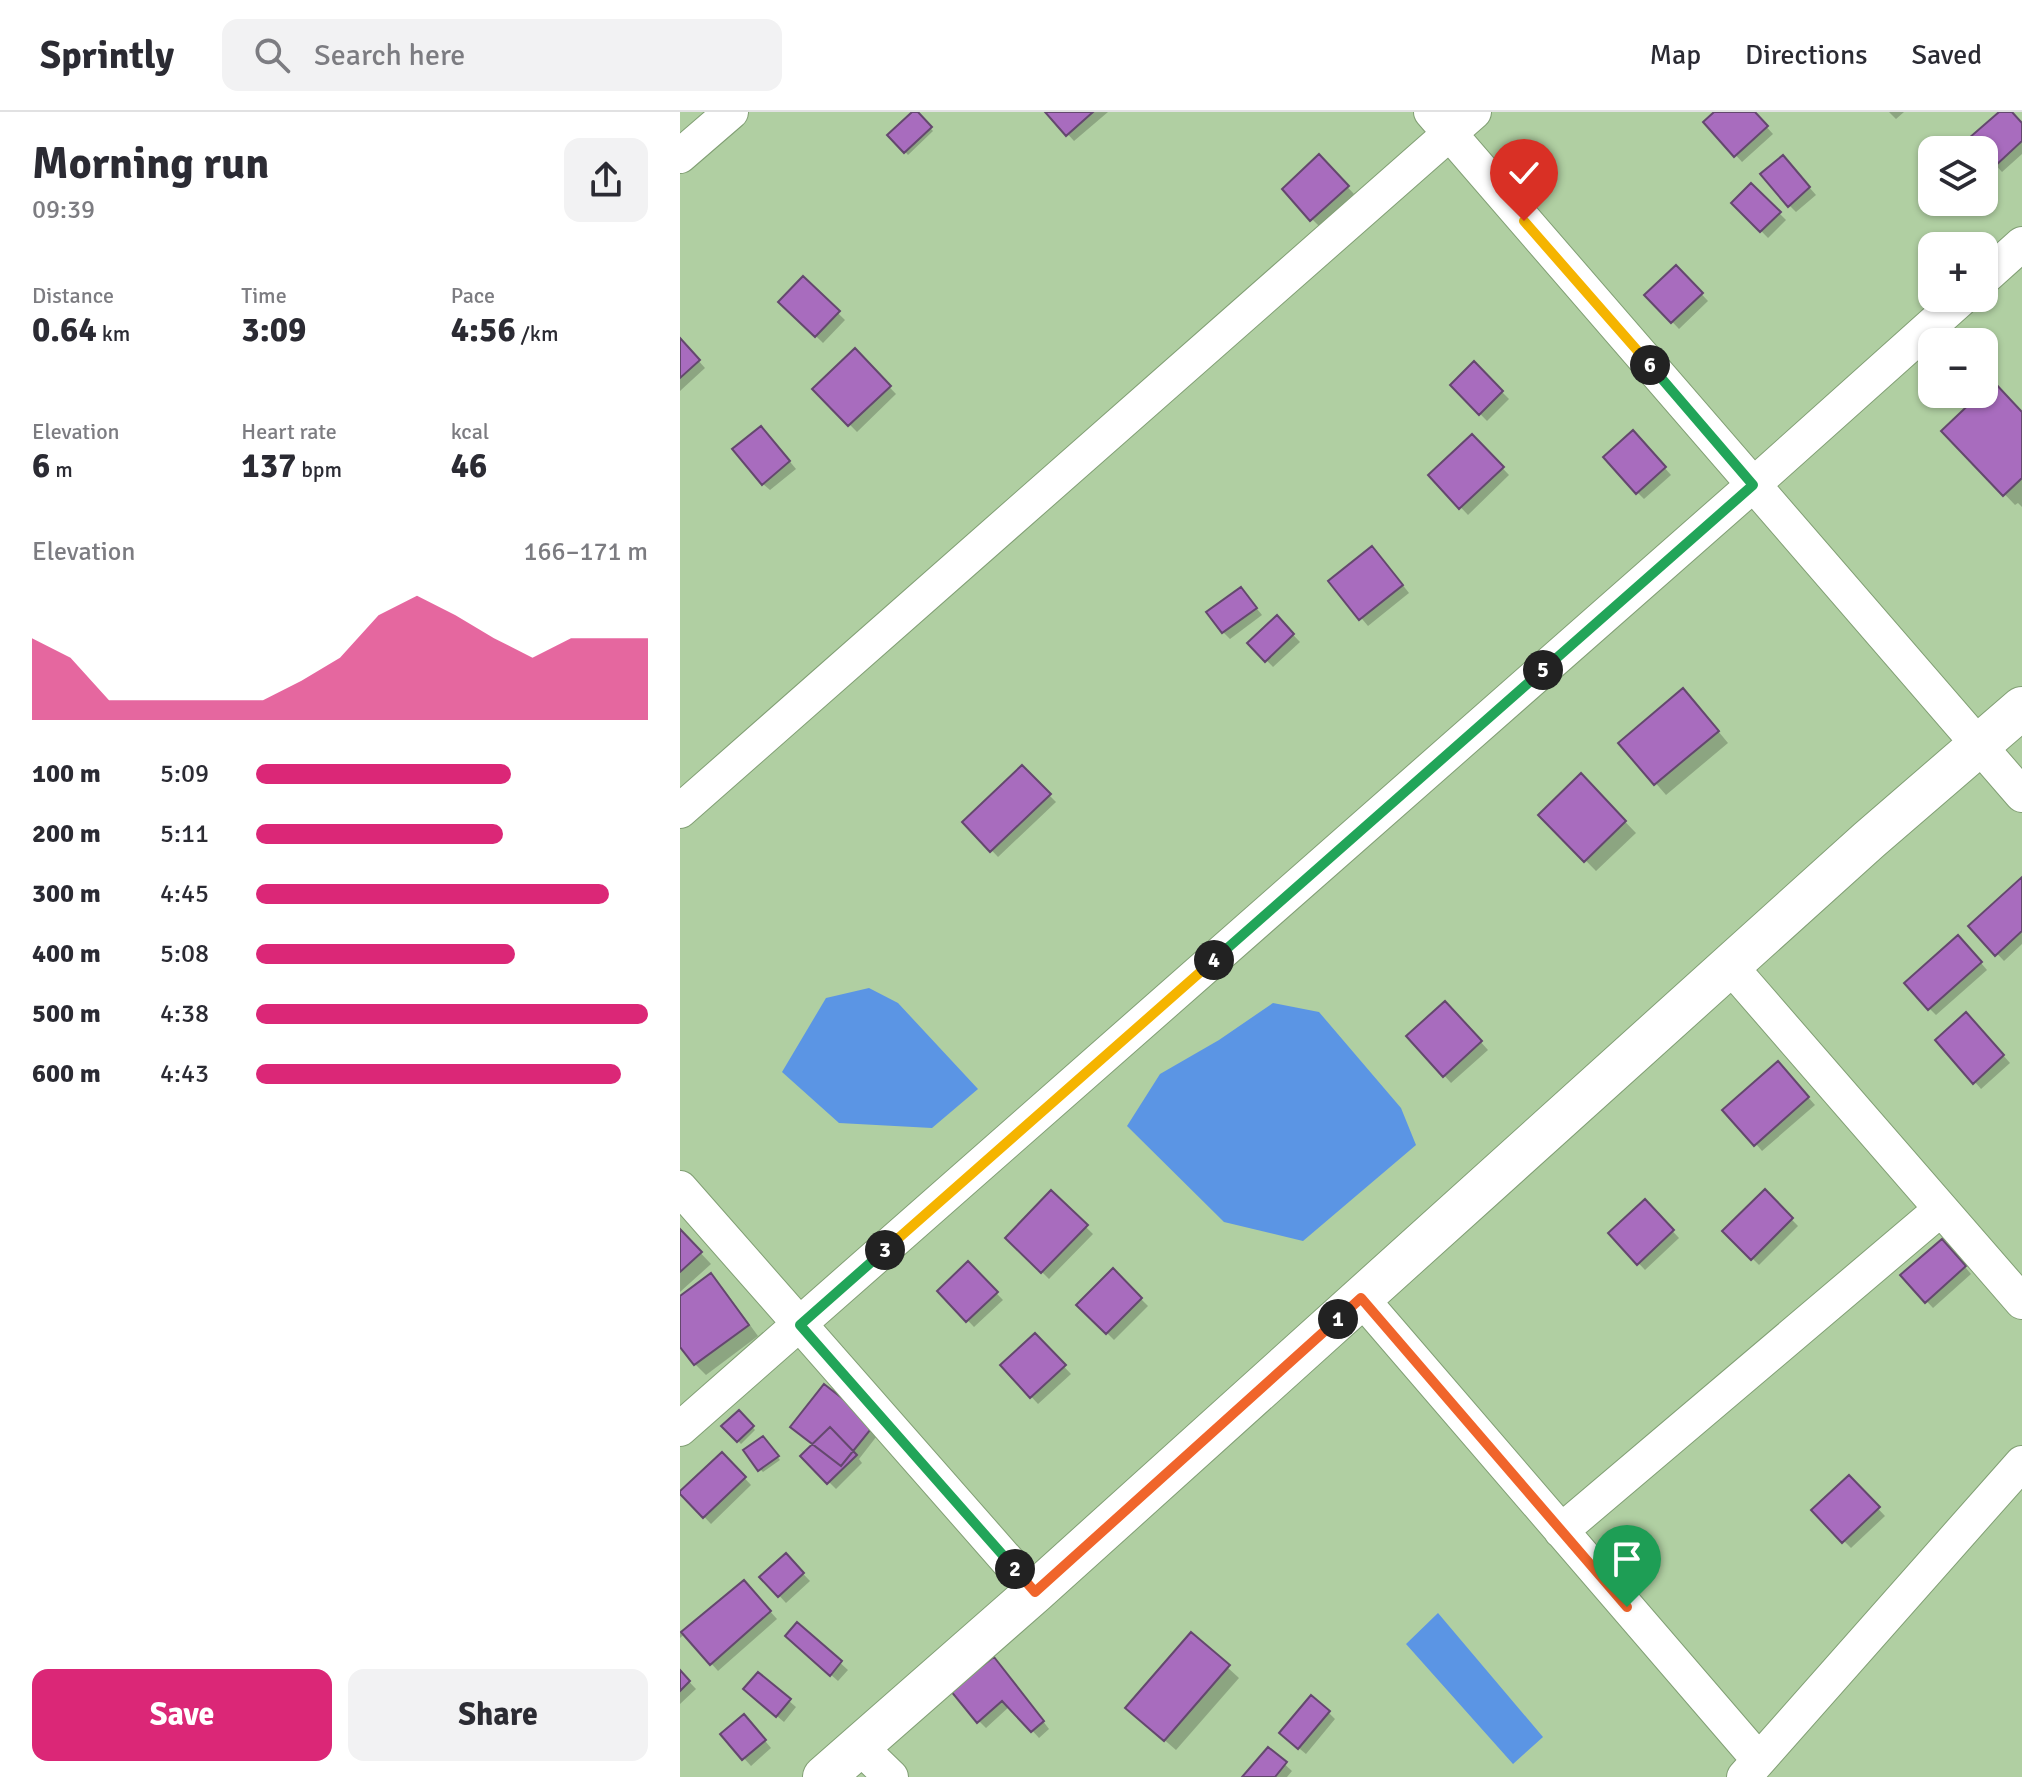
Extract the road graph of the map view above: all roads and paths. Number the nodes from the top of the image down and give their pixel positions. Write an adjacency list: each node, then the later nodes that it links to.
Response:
1 (731, 112): 3 (street)
2 (1451, 119): 7 (street); 11 (street)
3 (680, 156)
4 (2022, 244): 5 (street)
5 (1998, 265)
6 (1946, 312): 7 (street)
7 (1753, 485): 9 (street); 17 (street)
8 (2022, 708): 9 (street)
9 (1980, 745): 10 (street); 12 (street)
10 (2022, 795)
11 (680, 811)
12 (1730, 966): 14 (street); 15 (street)
13 (680, 1188): 17 (street)
14 (1941, 1209): 16 (street); 20 (street)
15 (1361, 1298): 20 (street); 21 (street)
16 (2022, 1302)
17 (800, 1325): 18 (street); 21 (street)
18 (680, 1429)
19 (2022, 1463): 23 (street)
20 (1561, 1531): 23 (street)
21 (1035, 1592): 22 (street)
22 (859, 1746): 24 (street); 25 (street)
23 (1751, 1768)
24 (824, 1777)
25 (891, 1777)

